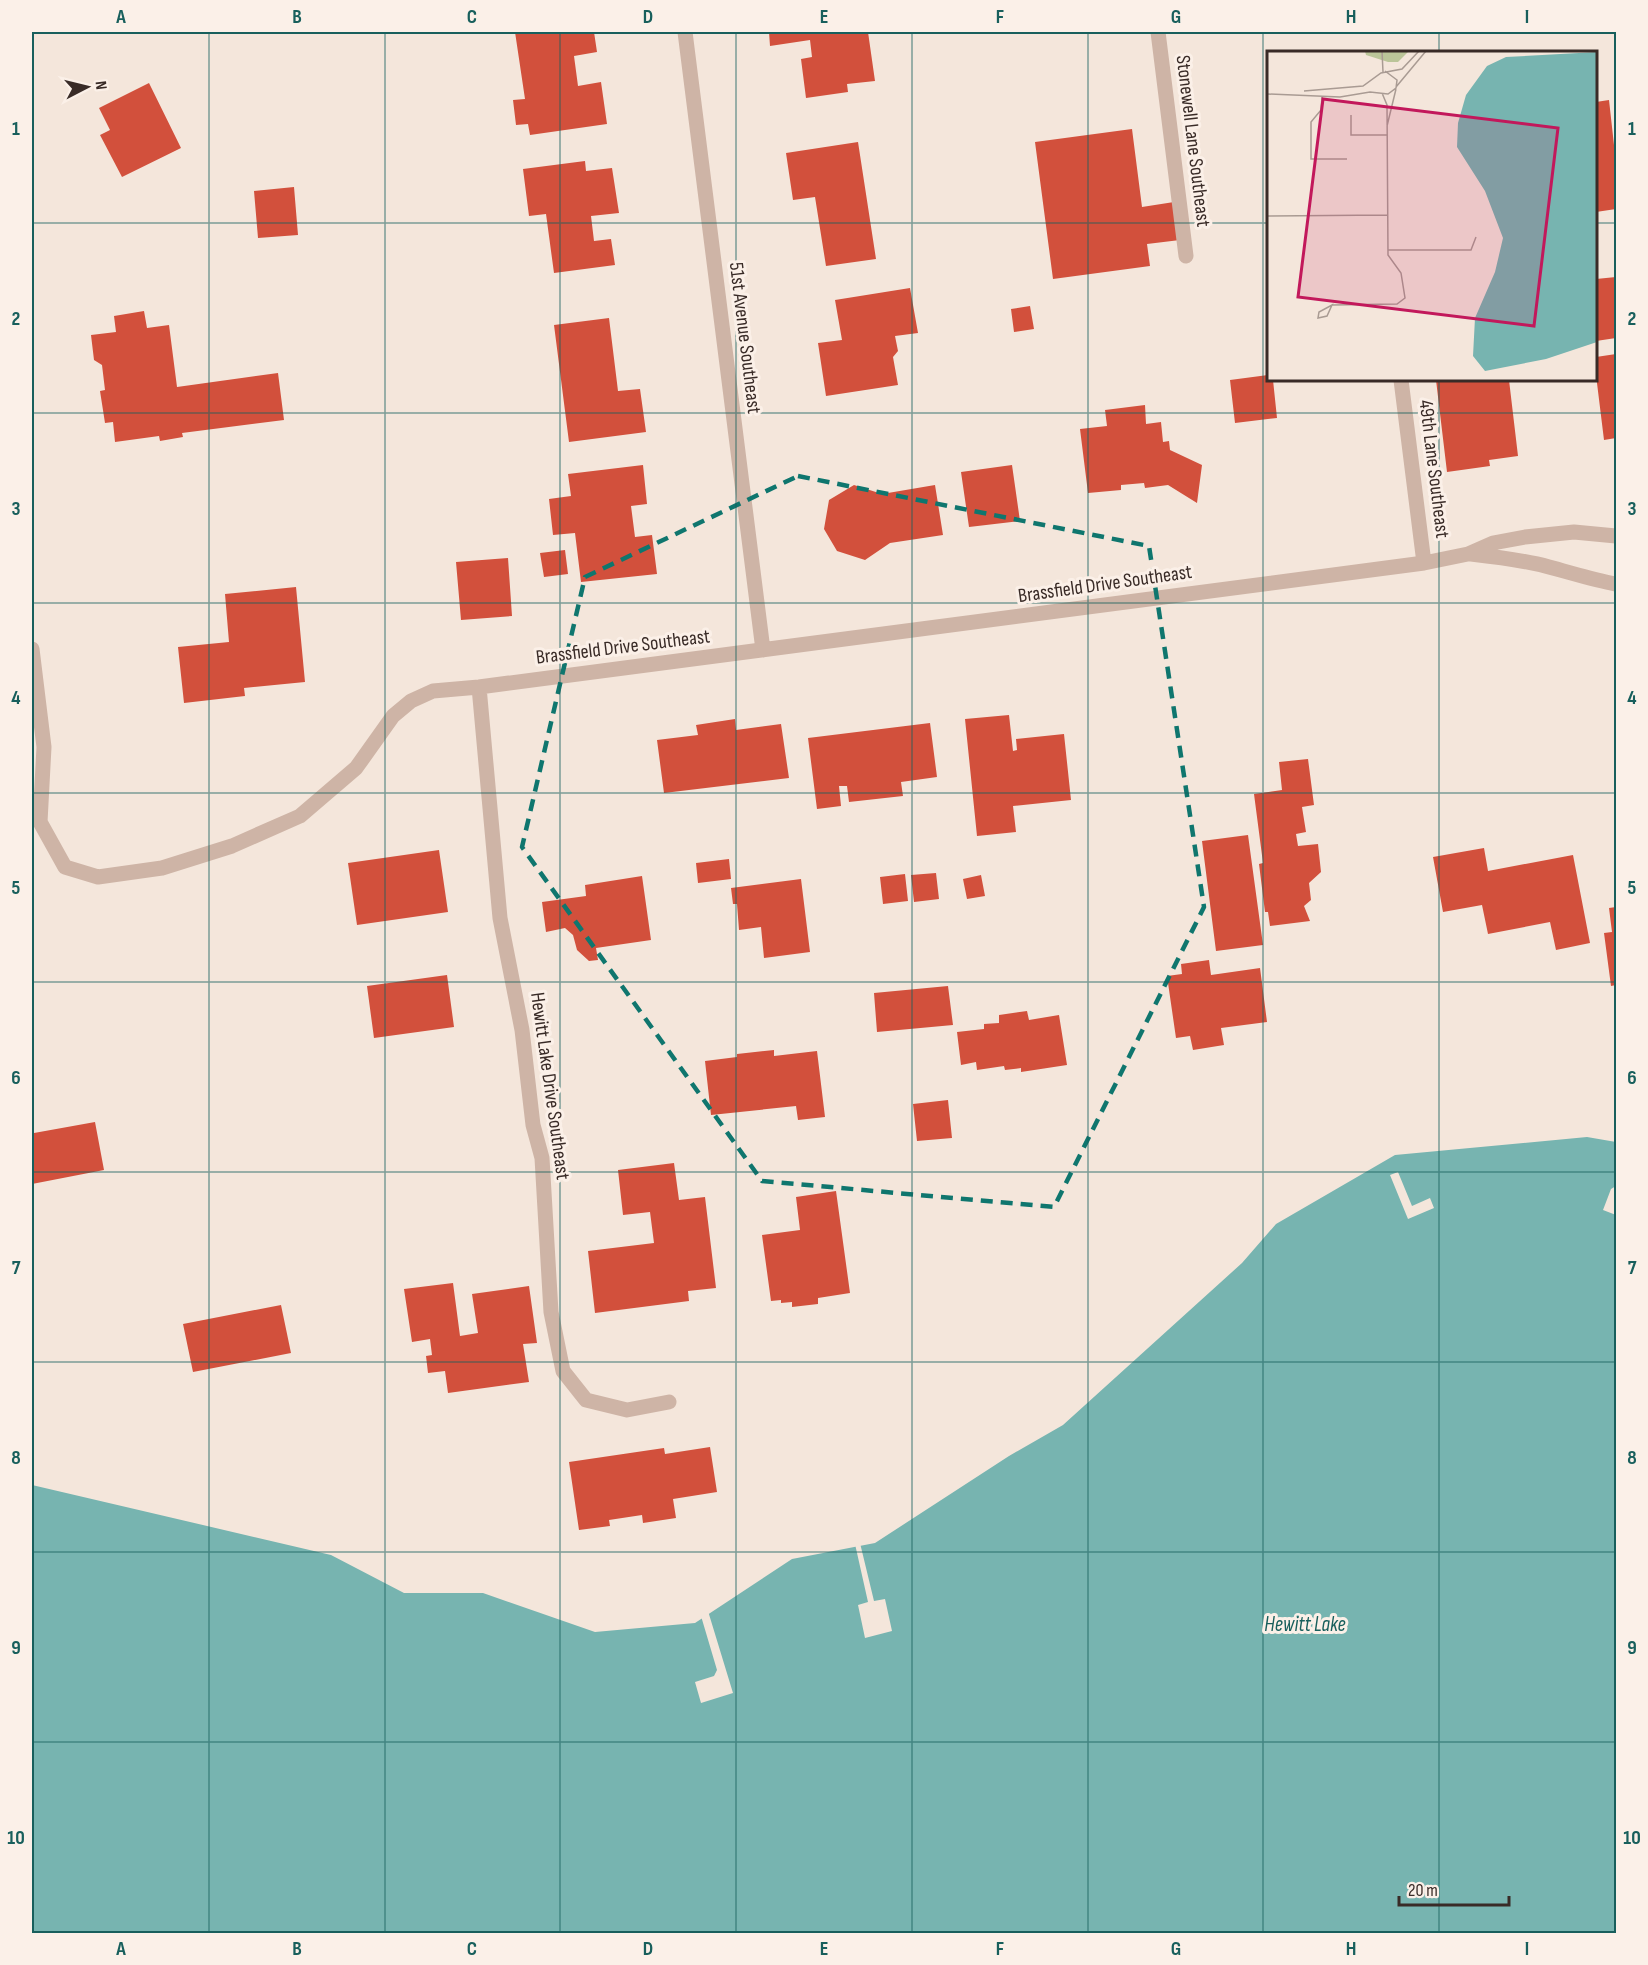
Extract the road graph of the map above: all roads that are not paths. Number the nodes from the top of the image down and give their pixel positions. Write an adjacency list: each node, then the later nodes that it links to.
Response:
1 (686, 32): 10 (street, 51st Avenue Southeast)
2 (1158, 32): 3 (street, Stonewell Lane Southeast)
3 (1186, 256)
4 (1401, 381): 7 (street, 49th Lane Southeast)
5 (1617, 536): 6 (street, Brassfield Drive Southeast)
6 (1468, 554): 7 (street, Brassfield Drive Southeast); 8 (street, Brassfield Drive Southeast)
7 (1424, 563): 10 (street, Brassfield Drive Southeast)
8 (1617, 584)
9 (32, 649): 11 (street, Brassfield Drive Southeast)
10 (763, 650): 11 (street, Brassfield Drive Southeast)
11 (479, 687): 12 (street, Hewitt Lake Drive Southeast)
12 (669, 1402)

